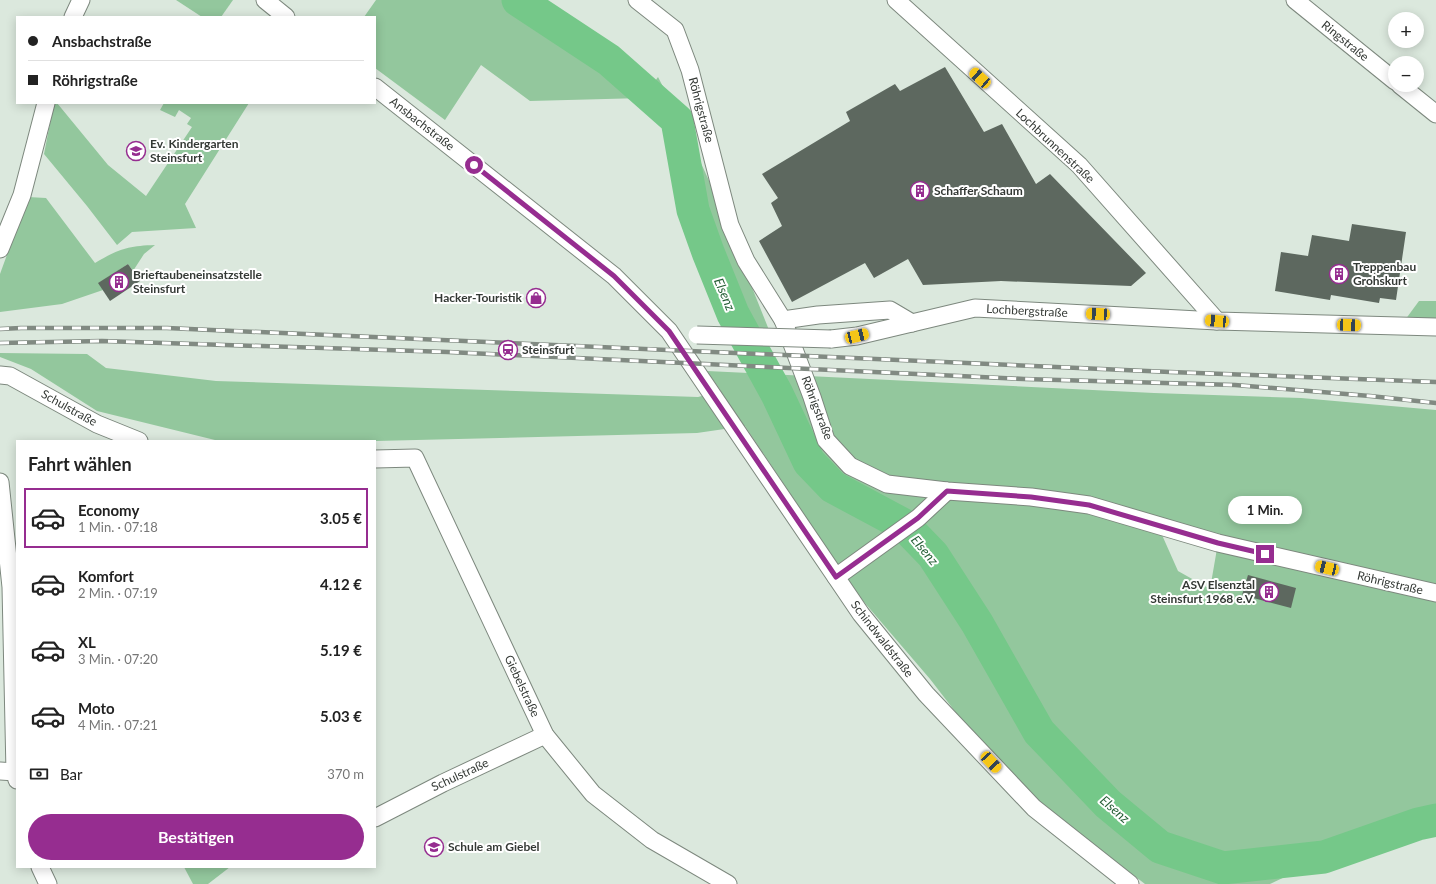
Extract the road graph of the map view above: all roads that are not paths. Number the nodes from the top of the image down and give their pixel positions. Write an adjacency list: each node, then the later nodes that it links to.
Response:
1 (80, 0): 6 (street)
2 (265, 0): 7 (street)
3 (637, 0): 14 (street, Röhrigstraße)
4 (896, 0): 15 (street, Lochbrunnenstraße)
5 (1294, 0): 8 (street, Ringstraße)
6 (73, 16)
7 (285, 16)
8 (1388, 75)
9 (376, 88): 18 (street, Ansbachstraße)
10 (1410, 92): 12 (street)
11 (46, 104): 13 (street)
12 (1434, 109)
13 (0, 249)
14 (783, 320): 16 (street); 24 (street, Röhrigstraße)
15 (1217, 321): 16 (street, Lochbergstraße); 17 (street, Lochbergstraße)
16 (912, 323): 18 (street, Lochbergstraße, bridge)
17 (1436, 327)
18 (669, 331): 19 (street, Ansbachstraße)
19 (683, 351): 25 (street, Schindwaldstraße)
20 (0, 375): 21 (street, Schulstraße)
21 (137, 440)
22 (376, 459): 28 (street, Giebelstraße)
23 (0, 482): 26 (street)
24 (947, 491): 25 (street); 27 (street, Röhrigstraße)
25 (836, 577): 34 (street, Schindwaldstraße)
26 (5, 587): 29 (street)
27 (1436, 594)
28 (545, 735): 30 (street, Schulstraße); 33 (street, Giebelstraße)
29 (11, 774)
30 (376, 817)
31 (40, 868): 32 (street)
32 (48, 884)
33 (728, 884)
34 (1130, 884)

